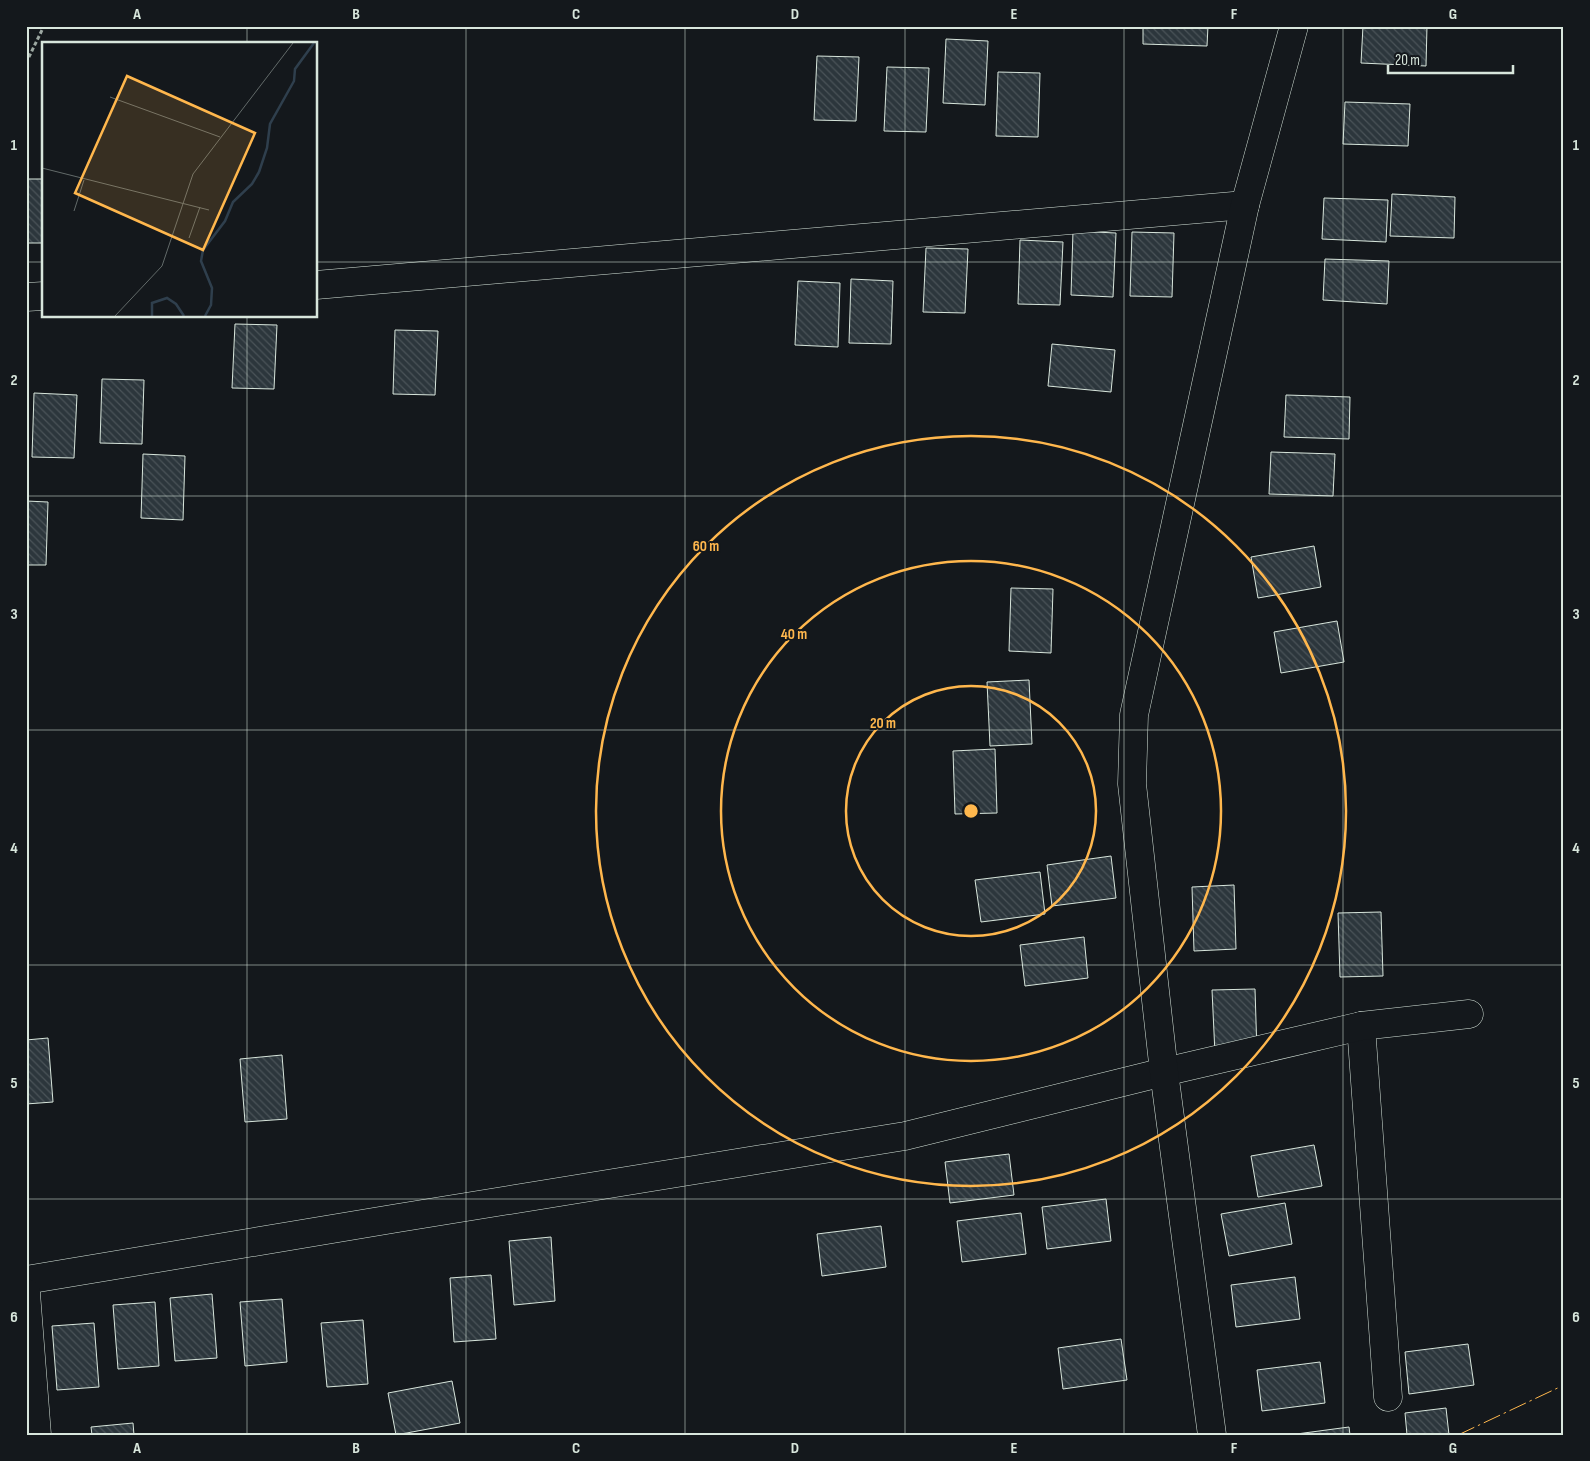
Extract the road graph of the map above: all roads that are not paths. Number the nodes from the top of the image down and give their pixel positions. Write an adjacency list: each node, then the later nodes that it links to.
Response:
1 (1294, 26): 2 (street)
2 (1245, 205): 3 (street); 8 (street)
3 (318, 285)
4 (42, 296): 5 (street)
5 (26, 297)
6 (1469, 1014): 7 (street)
7 (1361, 1026): 8 (street); 11 (street)
8 (1164, 1072): 9 (street); 13 (street)
9 (26, 1280)
10 (26, 1293): 12 (street)
11 (1388, 1397)
12 (37, 1435)
13 (1212, 1435)

